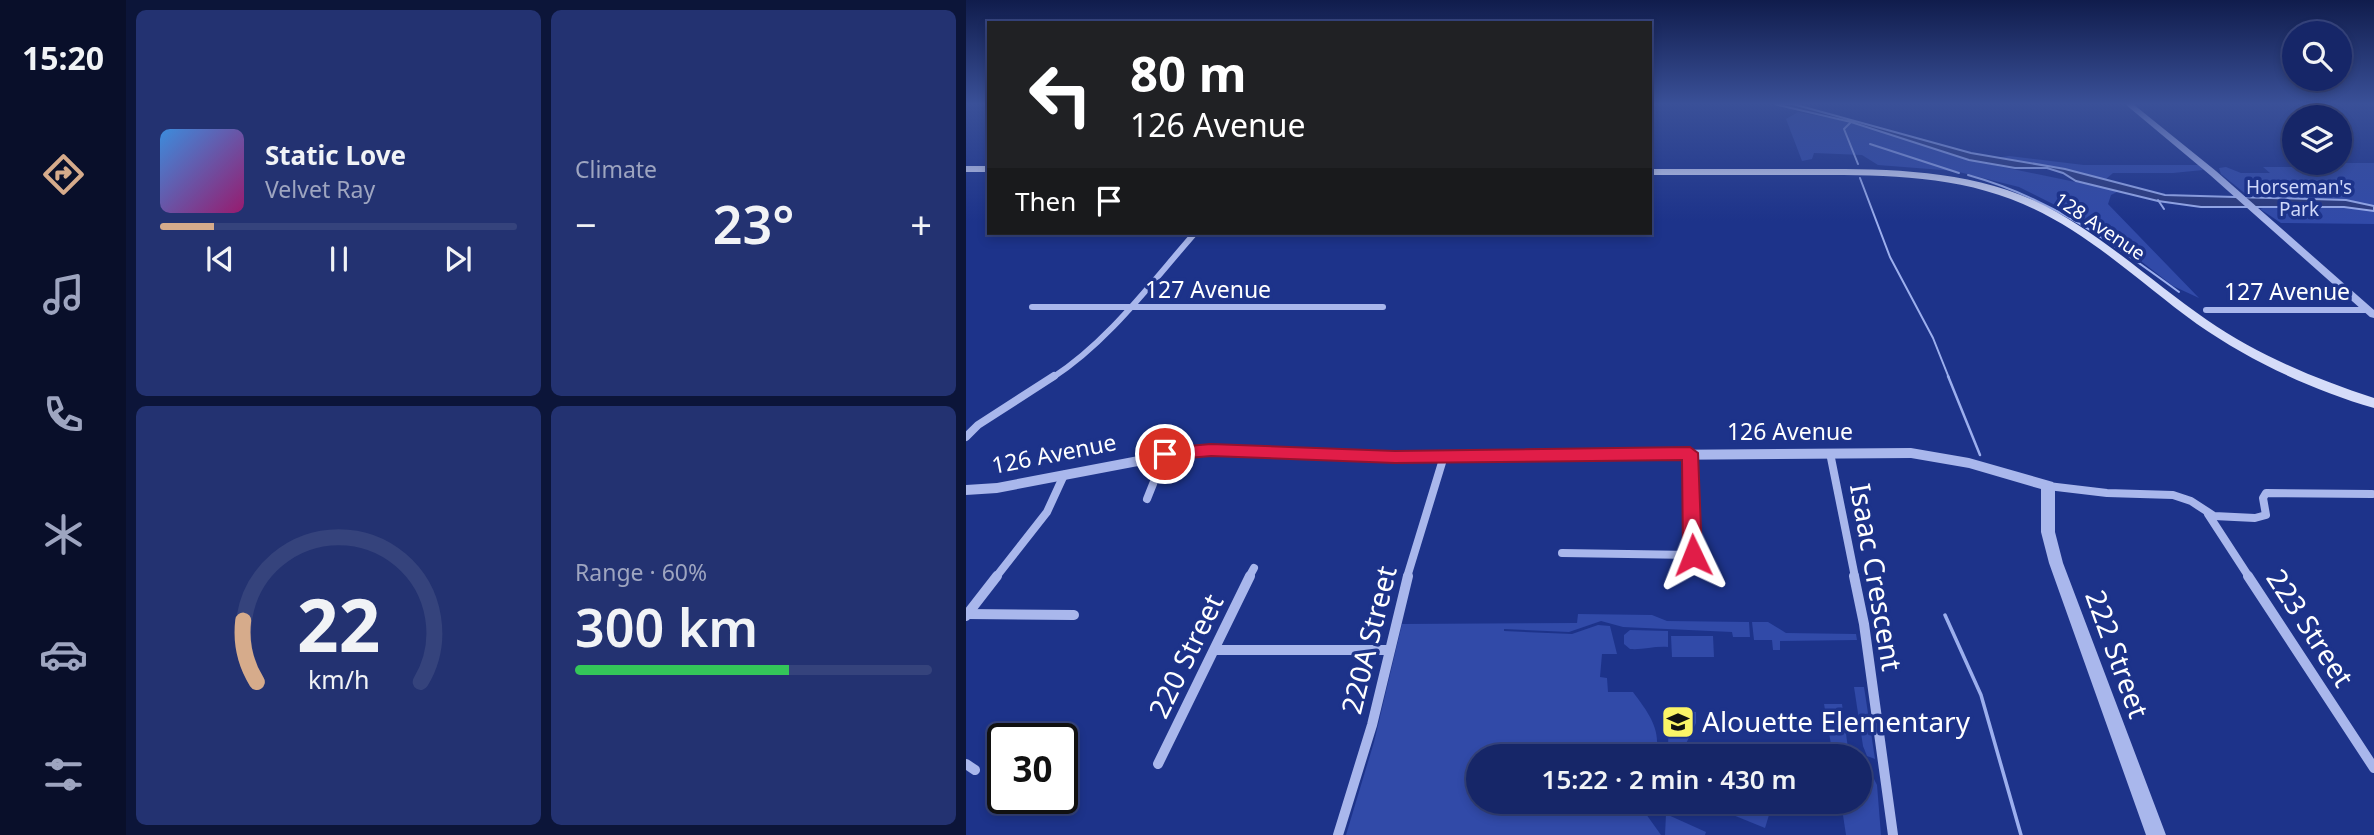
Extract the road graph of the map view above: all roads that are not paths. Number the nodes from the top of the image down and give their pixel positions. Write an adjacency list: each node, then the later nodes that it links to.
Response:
1 (2175, 143): 10 (street)
2 (966, 169): 3 (main road)
3 (987, 169)
4 (1652, 172): 11 (main road, 128 Avenue)
5 (1193, 235): 7 (street)
6 (1032, 307): 7 (street, 127 Avenue)
7 (1127, 307): 8 (street, 127 Avenue); 12 (street)
8 (1382, 307)
9 (2206, 310): 10 (street, 127 Avenue)
10 (2371, 312)
11 (2374, 403)
12 (966, 437)
13 (1690, 453): 14 (street, 126 Avenue); 16 (street, 126 Avenue); 23 (street)
14 (1830, 453): 18 (street, 126 Avenue); 32 (street, Isaac Crescent)
15 (1165, 454): 16 (street, 126 Avenue); 17 (street, 126 Avenue); 21 (street)
16 (1444, 456): 28 (street, 220A Street)
17 (1065, 475): 19 (street, 126 Avenue); 25 (street)
18 (2048, 486): 22 (street, 126 Avenue); 33 (street, 222 Street)
19 (966, 491)
20 (2372, 494): 22 (street, 126 Avenue)
21 (1147, 499)
22 (2207, 513): 30 (street, 223 Street)
23 (1562, 553)
24 (1254, 568): 27 (street, 220 Street)
25 (967, 615): 26 (street)
26 (1074, 615)
27 (1215, 650): 28 (street); 29 (street, 220 Street)
28 (1388, 650): 31 (street, 220A Street)
29 (1158, 764)
30 (2374, 766)
31 (1338, 835)
32 (1893, 835)
33 (2156, 835)

